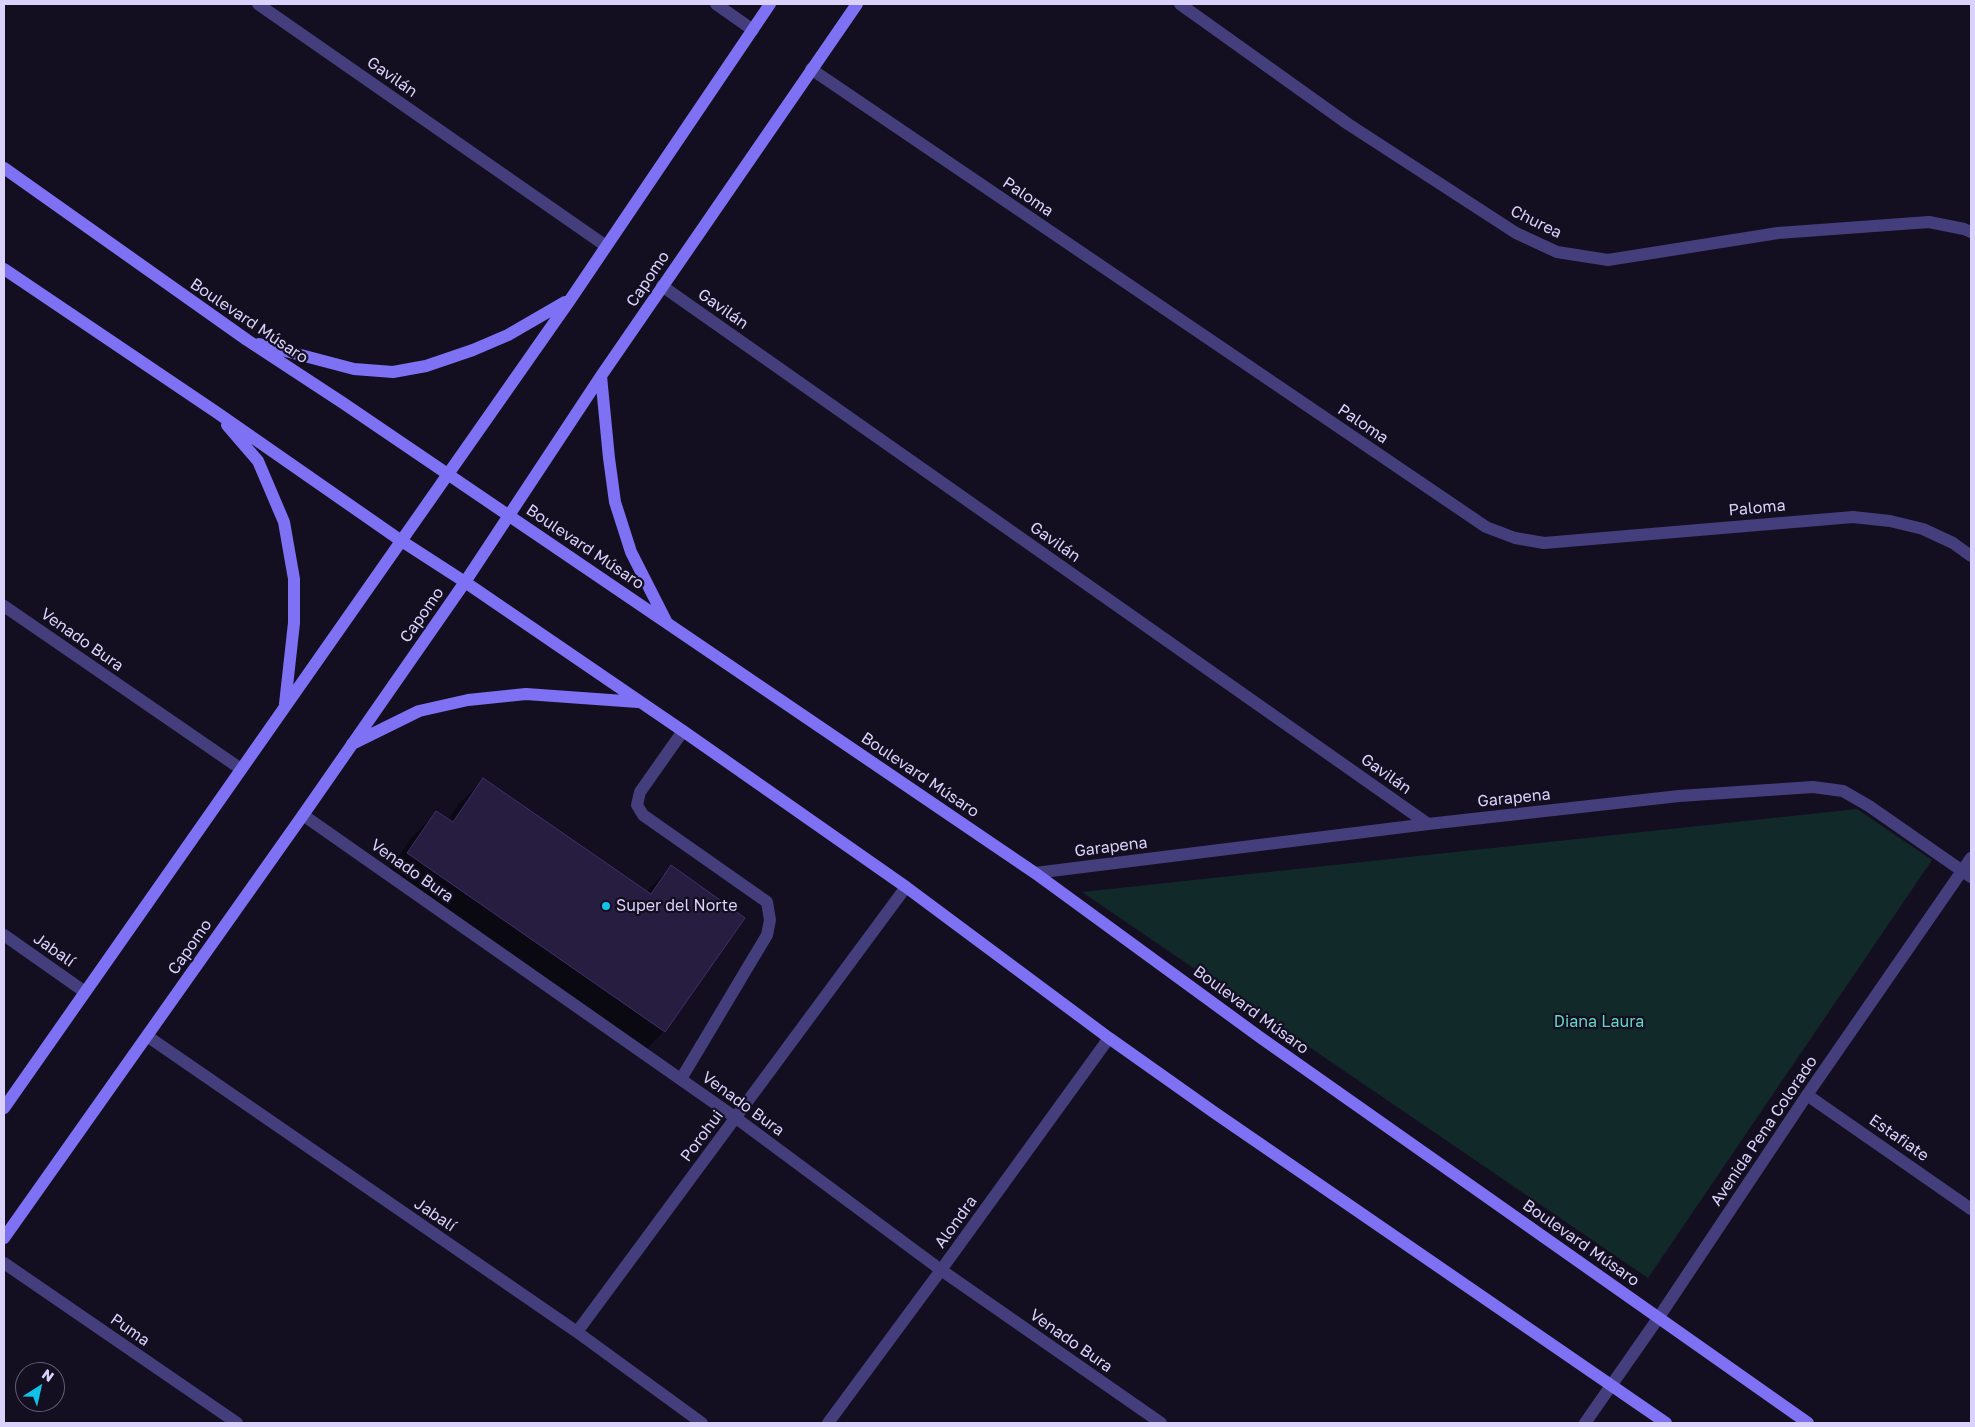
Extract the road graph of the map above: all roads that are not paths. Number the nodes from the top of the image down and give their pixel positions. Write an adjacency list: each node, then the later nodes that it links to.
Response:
1 (258, 4): 10 (street, Gavilán)
2 (716, 4): 6 (street)
3 (770, 4): 6 (street)
4 (857, 4): 7 (street, Capomo)
5 (1180, 4): 9 (street, Churea)
6 (753, 30): 10 (street)
7 (811, 69): 12 (street, Capomo); 20 (street, Paloma)
8 (4, 168): 14 (street, Boulevard Músaro)
9 (1971, 232)
10 (606, 246): 13 (street)
11 (4, 269): 16 (street)
12 (662, 286): 15 (street, Capomo); 30 (street, Gavilán)
13 (570, 300): 14 (street); 17 (street)
14 (247, 340): 17 (street, Boulevard Músaro)
15 (601, 376): 18 (street, Capomo); 23 (street)
16 (216, 412): 19 (street); 25 (street)
17 (448, 474): 18 (street, Boulevard Músaro); 19 (street)
18 (510, 516): 21 (street, Capomo); 23 (street, Boulevard Músaro)
19 (400, 540): 21 (street); 25 (street)
20 (1971, 556)
21 (465, 582): 24 (street); 27 (street, Capomo)
22 (4, 606): 28 (street, Venado Bura)
23 (668, 623): 32 (street, Boulevard Músaro)
24 (638, 702): 26 (street); 27 (street)
25 (285, 706): 28 (street)
26 (683, 731): 34 (street); 39 (street)
27 (350, 745): 29 (street, Capomo)
28 (241, 769): 36 (street)
29 (303, 814): 37 (street, Capomo); 39 (street, Venado Bura)
30 (1428, 824): 32 (street, Garapena); 33 (street, Garapena)
31 (1971, 858): 33 (street, Avenida Pena Colorado)
32 (1035, 873): 47 (street, Boulevard Músaro)
33 (1967, 873): 40 (street, Avenida Pena Colorado)
34 (906, 887): 38 (street); 42 (street, Porohui)
35 (4, 935): 36 (street, Jabalí)
36 (85, 992): 41 (street)
37 (146, 1036): 44 (street, Capomo); 48 (street, Jabalí)
38 (1109, 1038): 46 (street, Alondra); 49 (street)
39 (682, 1079): 42 (street, Venado Bura)
40 (1807, 1095): 43 (street, Estafiate); 47 (street, Avenida Pena Colorado)
41 (4, 1108)
42 (736, 1118): 46 (street, Venado Bura); 48 (street, Porohui)
43 (1971, 1209)
44 (4, 1238)
45 (4, 1263): 50 (street, Puma)
46 (941, 1270): 52 (street, Alondra); 53 (street, Venado Bura)
47 (1659, 1317): 49 (street, Avenida Pena Colorado); 56 (street, Boulevard Músaro)
48 (577, 1332): 51 (street, Jabalí)
49 (1612, 1385): 54 (street, Avenida Pena Colorado); 55 (street)
50 (237, 1423)
51 (702, 1423)
52 (828, 1423)
53 (1161, 1423)
54 (1584, 1423)
55 (1666, 1423)
56 (1808, 1423)

